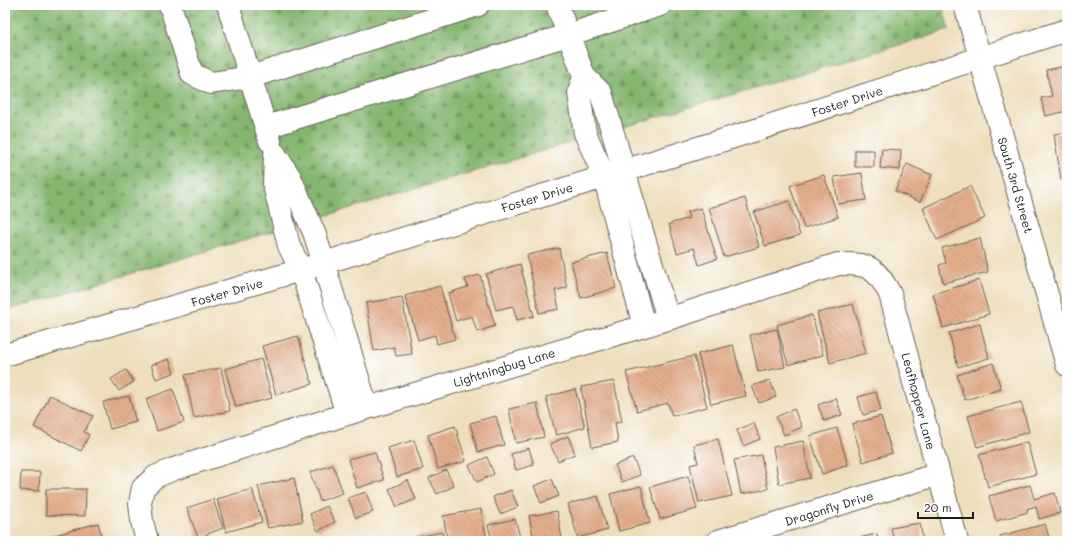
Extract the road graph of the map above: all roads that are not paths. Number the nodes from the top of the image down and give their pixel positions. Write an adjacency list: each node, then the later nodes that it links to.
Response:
1 (170, 5): 10 (street)
2 (228, 5): 10 (street)
3 (478, 5): 10 (street)
4 (557, 5): 8 (street)
5 (966, 5): 9 (street, South 3rd Street)
6 (650, 7): 8 (street)
7 (1067, 30): 9 (street, Foster Drive)
8 (568, 35): 11 (street); 13 (street)
9 (980, 59): 13 (street, Foster Drive); 17 (street, South 3rd Street)
10 (250, 77): 11 (street)
11 (266, 127): 12 (street)
12 (275, 154): 14 (street); 16 (street)
13 (614, 173): 14 (street, Foster Drive); 18 (street); 19 (street)
14 (323, 263): 16 (street, Foster Drive); 22 (street)
15 (869, 267): 18 (street, Lightningbug Lane); 23 (street, Leafhopper Lane)
16 (301, 270): 20 (street, Foster Drive); 22 (street)
17 (1059, 305): 21 (street, South 3rd Street)
18 (668, 318): 19 (street, Lightningbug Lane)
19 (644, 326): 22 (street, Lightningbug Lane)
20 (5, 356)
21 (1067, 365)
22 (357, 411): 24 (street, Lightningbug Lane)
23 (939, 474): 25 (street, Dragonfly Drive); 26 (street, Leafhopper Lane)
24 (147, 541)
25 (718, 541)
26 (957, 541)

